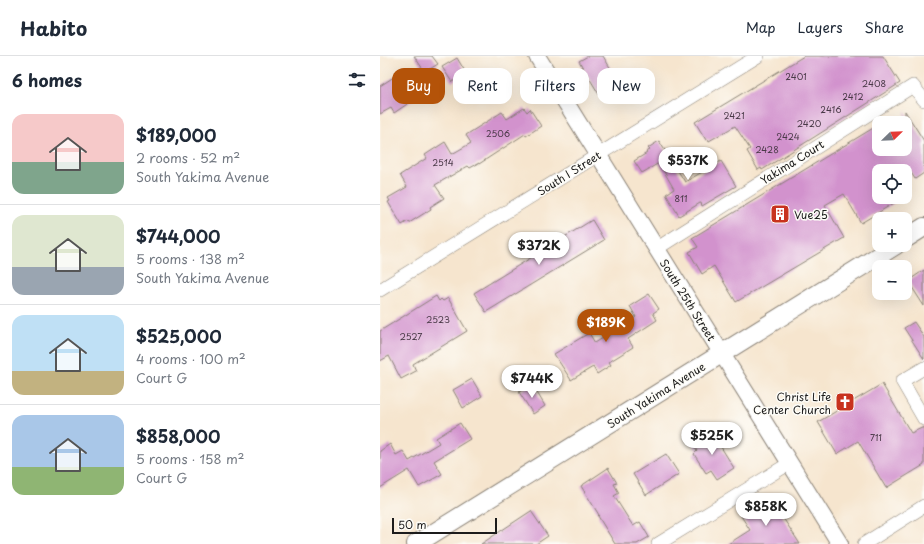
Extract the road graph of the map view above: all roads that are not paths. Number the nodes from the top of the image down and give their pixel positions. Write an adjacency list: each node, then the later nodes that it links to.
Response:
1 (537, 56): 4 (street, South 25th Street)
2 (758, 56): 4 (street, South I Street)
3 (924, 100): 7 (street, Yakima Court)
4 (598, 155): 7 (street, South 25th Street); 9 (street, South I Street)
5 (924, 227): 6 (main road)
6 (912, 235)
7 (656, 249): 10 (street, South 25th Street)
8 (885, 252): 10 (main road, South Yakima Avenue)
9 (380, 290)
10 (722, 354): 13 (street, South 25th Street); 15 (main road, South Yakima Avenue)
11 (924, 368): 12 (street)
12 (924, 418)
13 (790, 463): 16 (street); 17 (street, South 25th Street)
14 (924, 506): 18 (street)
15 (416, 544)
16 (658, 544)
17 (840, 544)
18 (864, 544)

